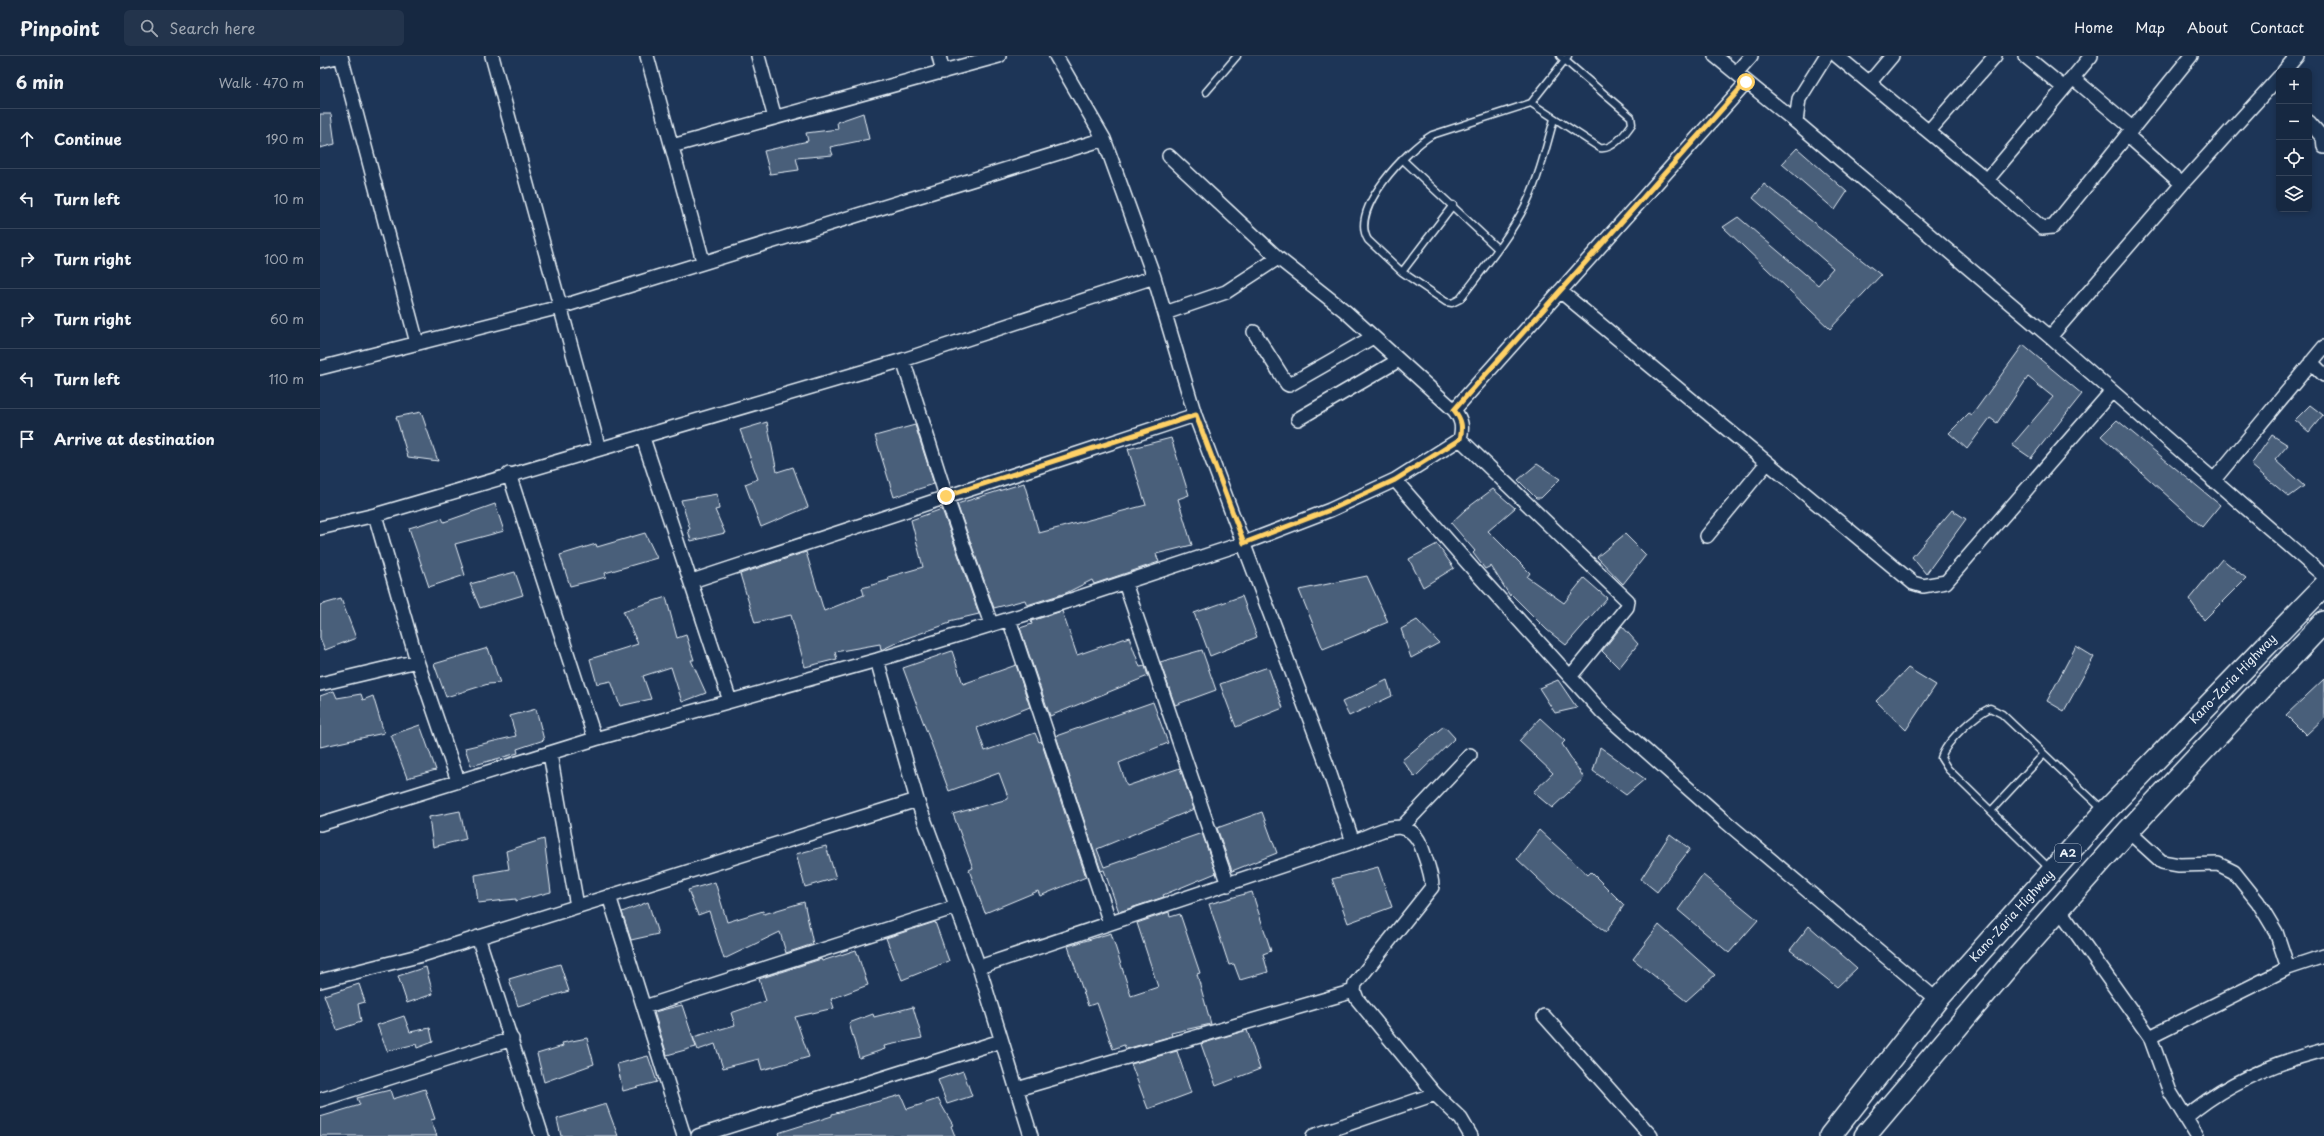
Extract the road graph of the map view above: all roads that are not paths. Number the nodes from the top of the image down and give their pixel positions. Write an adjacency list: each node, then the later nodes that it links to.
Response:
1 (341, 56): 20 (street); 55 (street)
2 (492, 56): 50 (street)
3 (647, 56): 38 (street)
4 (758, 56): 30 (street)
5 (939, 56): 22 (street)
6 (999, 56): 22 (street)
7 (1056, 56): 36 (street)
8 (1237, 56): 28 (lane)
9 (1715, 56): 23 (street)
10 (1751, 56): 23 (street)
11 (1826, 56): 32 (street)
12 (1837, 56): 25 (street)
13 (1892, 56): 25 (street)
14 (1995, 56): 34 (street)
15 (2025, 56): 26 (street)
16 (2091, 56): 26 (street)
17 (2191, 56): 35 (street)
18 (2297, 56): 21 (street)
19 (1564, 57): 29 (lane); 31 (lane)
20 (320, 61)
21 (2287, 68)
22 (943, 72): 30 (street)
23 (1736, 73): 24 (street)
24 (1746, 82): 32 (street); 49 (street)
25 (1870, 82): 34 (street)
26 (2069, 83): 35 (street); 41 (street)
27 (2276, 84): 42 (street)
28 (1206, 92)
29 (1531, 103): 31 (lane); 40 (lane)
30 (775, 118): 38 (street)
31 (1554, 119): 44 (lane)
32 (1796, 122): 54 (street)
33 (2312, 126): 37 (street)
34 (1929, 132): 41 (street)
35 (2130, 132): 41 (street); 42 (street)
36 (1104, 139): 46 (street); 48 (street)
37 (2324, 141)
38 (672, 146): 46 (street)
39 (1169, 156): 45 (street)
40 (1402, 159): 43 (lane); 47 (lane)
41 (1987, 180)
42 (2182, 184): 54 (street)
43 (1453, 205): 44 (lane); 47 (lane)
44 (1498, 249): 47 (lane)
45 (1278, 258): 51 (street); 53 (street)
46 (703, 261): 50 (street)
47 (1402, 272)
48 (1154, 277): 51 (street); 57 (street)
49 (1560, 291): 63 (street); 69 (street)
50 (560, 307): 55 (street); 68 (street)
51 (1165, 313): 64 (street)
52 (1254, 332): 53 (street)
53 (1373, 337): 58 (street)
54 (2050, 337): 62 (street)
55 (417, 343): 60 (street)
56 (2324, 347): 59 (street)
57 (903, 360): 66 (street); 73 (street)
58 (1399, 360): 63 (street); 65 (street)
59 (2311, 362): 61 (street); 72 (street)
60 (320, 368)
61 (2324, 375)
62 (2112, 391): 69 (street); 72 (street)
63 (1454, 410): 67 (street)
64 (1196, 415): 73 (street); 77 (street)
65 (1298, 419)
66 (643, 438): 68 (street); 79 (street)
67 (1460, 439): 71 (street); 87 (street)
68 (599, 449): 70 (street)
69 (1767, 462): 76 (street)
70 (509, 474): 74 (street); 90 (street)
71 (1395, 480): 77 (street); 87 (street)
72 (2214, 481): 78 (street)
73 (946, 496): 79 (street); 84 (street)
74 (375, 515): 75 (street); 86 (street)
75 (320, 528)
76 (1707, 536)
77 (1244, 543): 80 (street); 101 (street)
78 (2324, 576)
79 (692, 581): 89 (street)
80 (1125, 583): 82 (street); 103 (street)
81 (2324, 586): 97 (highway, Kano-Zaria Highway / A2)
82 (1009, 619): 84 (street); 108 (street)
83 (2324, 622): 100 (highway, A2)
84 (991, 624): 85 (street)
85 (877, 660): 89 (street); 95 (street)
86 (417, 661): 88 (street); 94 (street)
87 (1570, 677): 115 (street)
88 (320, 684)
89 (730, 701): 90 (street)
90 (595, 739): 91 (street)
91 (550, 754): 94 (street); 105 (street)
92 (2044, 754): 96 (lane); 96 (lane); 97 (lane)
93 (1470, 755): 99 (street)
94 (458, 781): 98 (street)
95 (917, 800): 104 (street); 106 (street)
96 (1992, 811): 102 (lane)
97 (2105, 812): 102 (highway, Kano-Zaria Highway / A2)
98 (320, 824)
99 (1402, 827): 101 (street); 114 (street)
100 (2128, 831): 107 (highway, A2); 112 (street)
101 (1353, 842): 103 (street)
102 (2052, 871): 115 (highway, Kano-Zaria Highway / A2)
103 (1228, 885): 108 (street)
104 (609, 896): 105 (street); 116 (street)
105 (577, 906): 109 (street)
106 (956, 907): 111 (street); 116 (street)
107 (2059, 909): 118 (street); 135 (highway, A2)
108 (1110, 923): 111 (street)
109 (478, 938): 113 (street); 119 (street)
110 (2324, 956): 112 (street)
111 (979, 967): 120 (street)
112 (2288, 968): 118 (street)
113 (320, 981)
114 (1354, 991): 122 (street); 123 (street)
115 (1937, 1000): 134 (highway, Kano-Zaria Highway / A2)
116 (644, 1007): 128 (street)
117 (1544, 1016): 133 (street)
118 (2150, 1037): 125 (street)
119 (512, 1039): 124 (street); 127 (street)
120 (1002, 1041): 122 (street); 129 (street)
121 (2324, 1050): 125 (street)
122 (1017, 1089): 130 (street)
123 (1435, 1094): 126 (street); 132 (street)
124 (320, 1100)
125 (2185, 1118): 136 (street)
126 (1339, 1132): 131 (street)
127 (542, 1136)
128 (684, 1136)
129 (698, 1136)
130 (1031, 1136)
131 (1313, 1136)
132 (1471, 1136)
133 (1651, 1136)
134 (1830, 1136)
135 (1865, 1136)
136 (2197, 1136)

